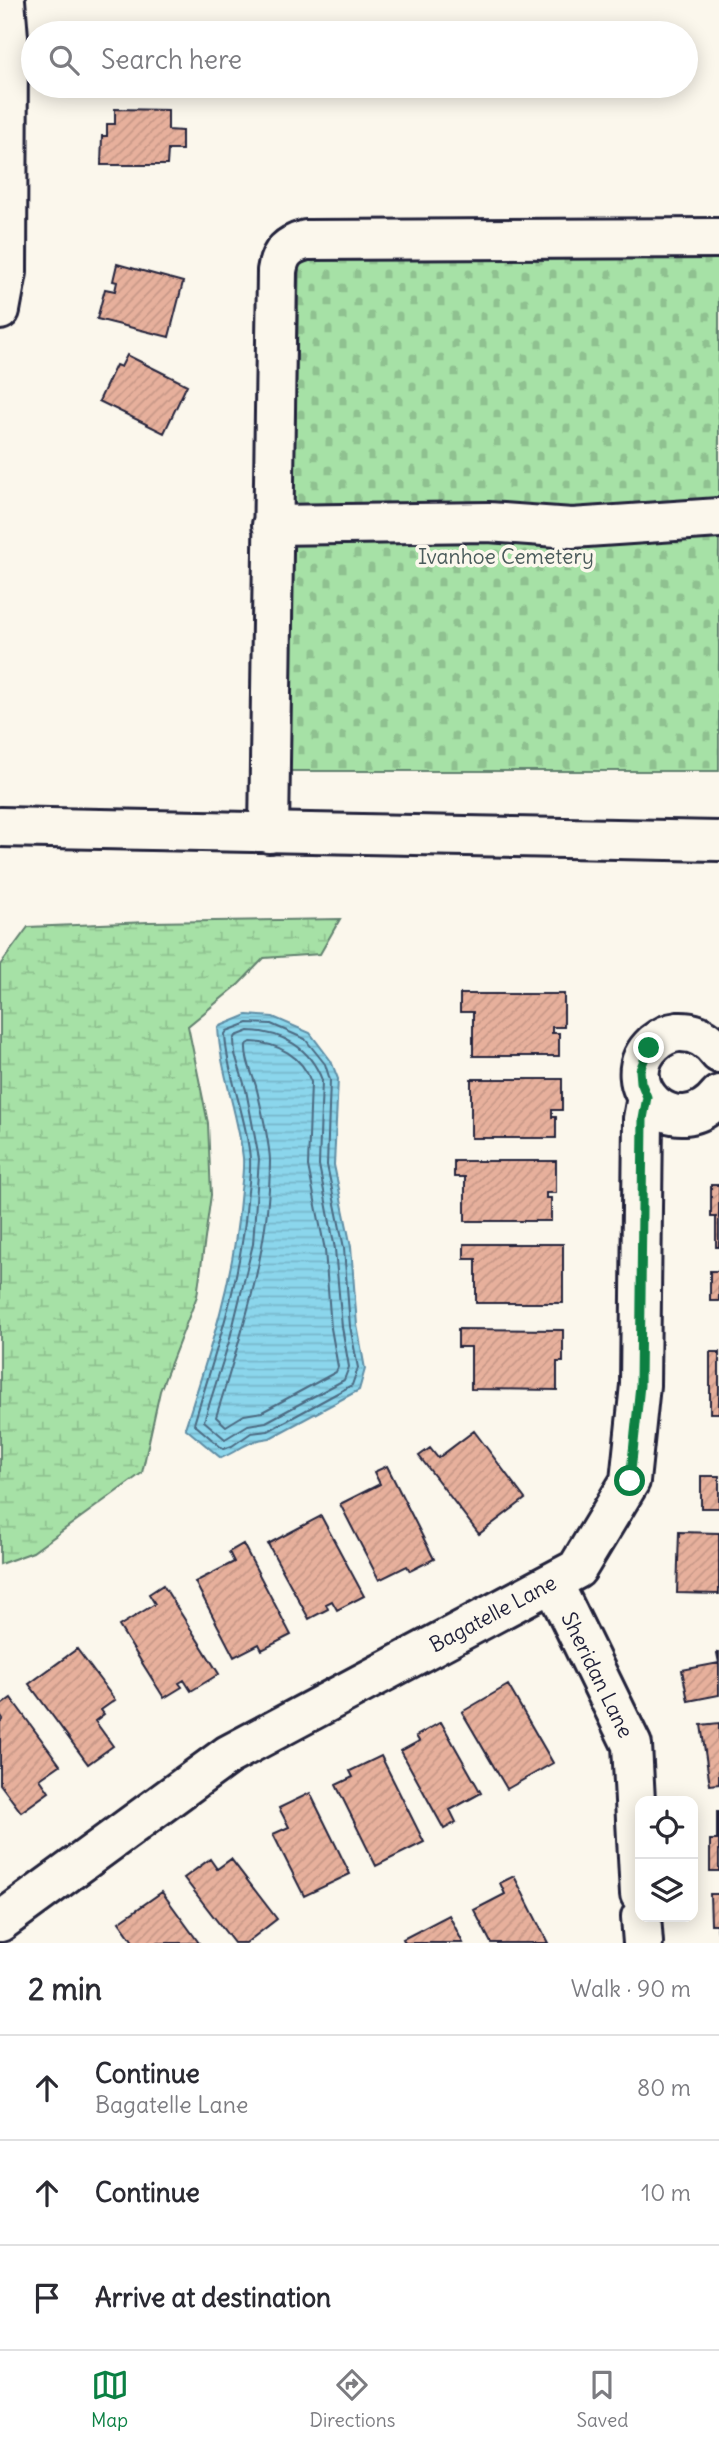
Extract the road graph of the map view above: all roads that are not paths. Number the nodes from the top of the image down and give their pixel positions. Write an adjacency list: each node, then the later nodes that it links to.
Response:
1 (5, 0): 3 (street)
2 (719, 238): 5 (street)
3 (0, 310)
4 (719, 518): 5 (street)
5 (272, 526): 7 (street)
6 (0, 827): 7 (street)
7 (269, 833): 8 (street)
8 (719, 841)
9 (719, 1053): 11 (street, Bagatelle Lane)
10 (719, 1096): 11 (street)
11 (647, 1097): 12 (street, Bagatelle Lane)
12 (553, 1583): 13 (street, Sheridan Lane); 14 (street, Bagatelle Lane)
13 (638, 1859)
14 (0, 1922)
15 (642, 1922): 16 (street)
16 (643, 1943)

